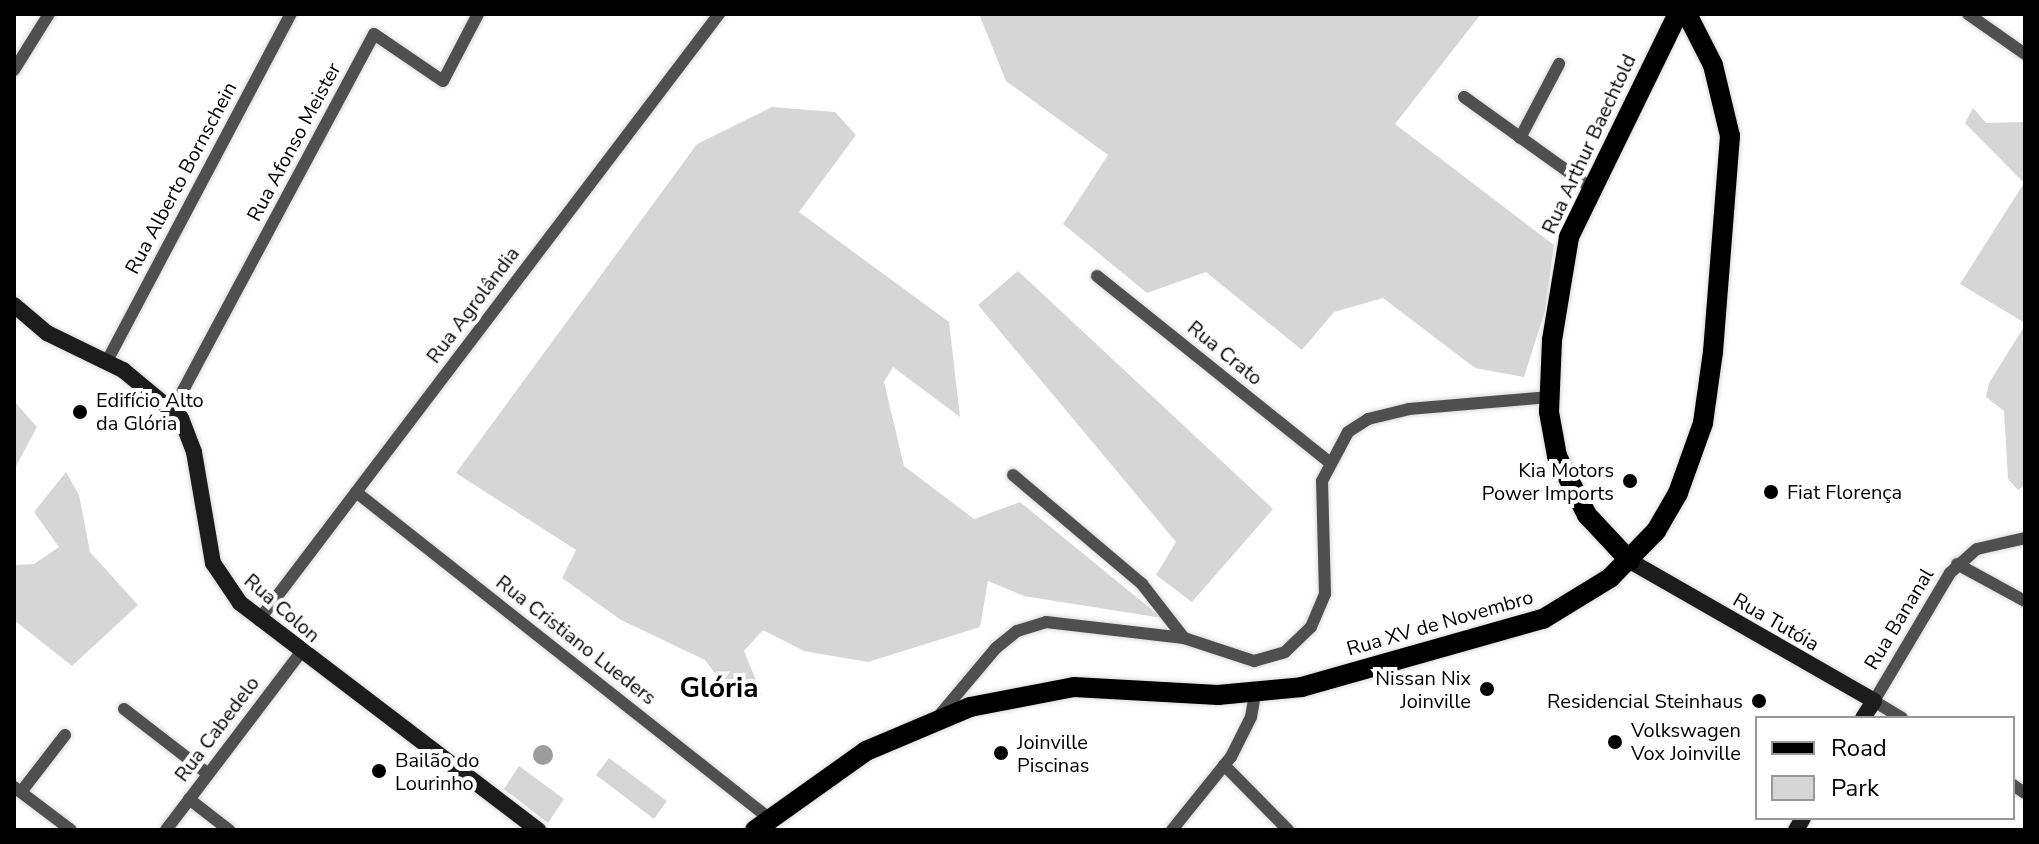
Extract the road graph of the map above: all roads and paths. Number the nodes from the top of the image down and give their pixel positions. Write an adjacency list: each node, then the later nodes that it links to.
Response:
1 (49, 14): 10 (street)
2 (291, 14): 16 (street, Rua Alberto Bornschein)
3 (478, 14): 18 (street, Rua Afonso Meister)
4 (719, 14): 21 (street, Rua Agrolândia)
5 (1678, 14): 13 (main road, Rua Arthur Baechtold)
6 (1687, 14): 23 (main road, Rua XV de Novembro)
7 (1968, 14): 8 (street)
8 (2025, 54)
9 (1559, 64): 12 (street)
10 (14, 70)
11 (1464, 97): 12 (street)
12 (1520, 138): 13 (street)
13 (1591, 188): 17 (main road, Rua Arthur Baechtold)
14 (1097, 276): 19 (street, Rua Crato)
15 (14, 305): 16 (street, Rua Colon)
16 (107, 361): 18 (street, Rua Colon)
17 (1549, 397): 19 (street); 23 (main road, Rua Arthur Baechtold)
18 (173, 409): 26 (street, Rua Colon)
19 (1329, 462): 27 (street)
20 (1013, 475): 27 (street)
21 (356, 492): 26 (street, Rua Agrolândia); 40 (street, Rua Cristiano Lueders)
22 (2025, 538): 24 (street, Rua Bananal)
23 (1630, 561): 29 (main road, Rua XV de Novembro); 30 (street, Rua Tutóia)
24 (1957, 564): 25 (street); 30 (street, Rua Bananal)
25 (2025, 601)
26 (259, 620): 28 (street, Rua Colon)
27 (1184, 638): 34 (street)
28 (301, 652): 37 (street, Rua Cabedelo); 44 (street, Rua Colon)
29 (1255, 694): 34 (main road, Rua XV de Novembro); 36 (street)
30 (1874, 701): 32 (street, Rua Bananal); 33 (street, Rua Tutóia)
31 (124, 709): 37 (street)
32 (1864, 716)
33 (1899, 716)
34 (937, 718): 40 (main road, Rua XV de Novembro)
35 (65, 735): 38 (street)
36 (1224, 765): 45 (street); 46 (street)
37 (208, 774): 39 (street, Rua Cabedelo)
38 (18, 790): 41 (street)
39 (189, 799): 42 (street, Rua Cabedelo); 43 (street)
40 (763, 824)
41 (71, 830)
42 (166, 830)
43 (229, 830)
44 (538, 830)
45 (1172, 830)
46 (1288, 830)

